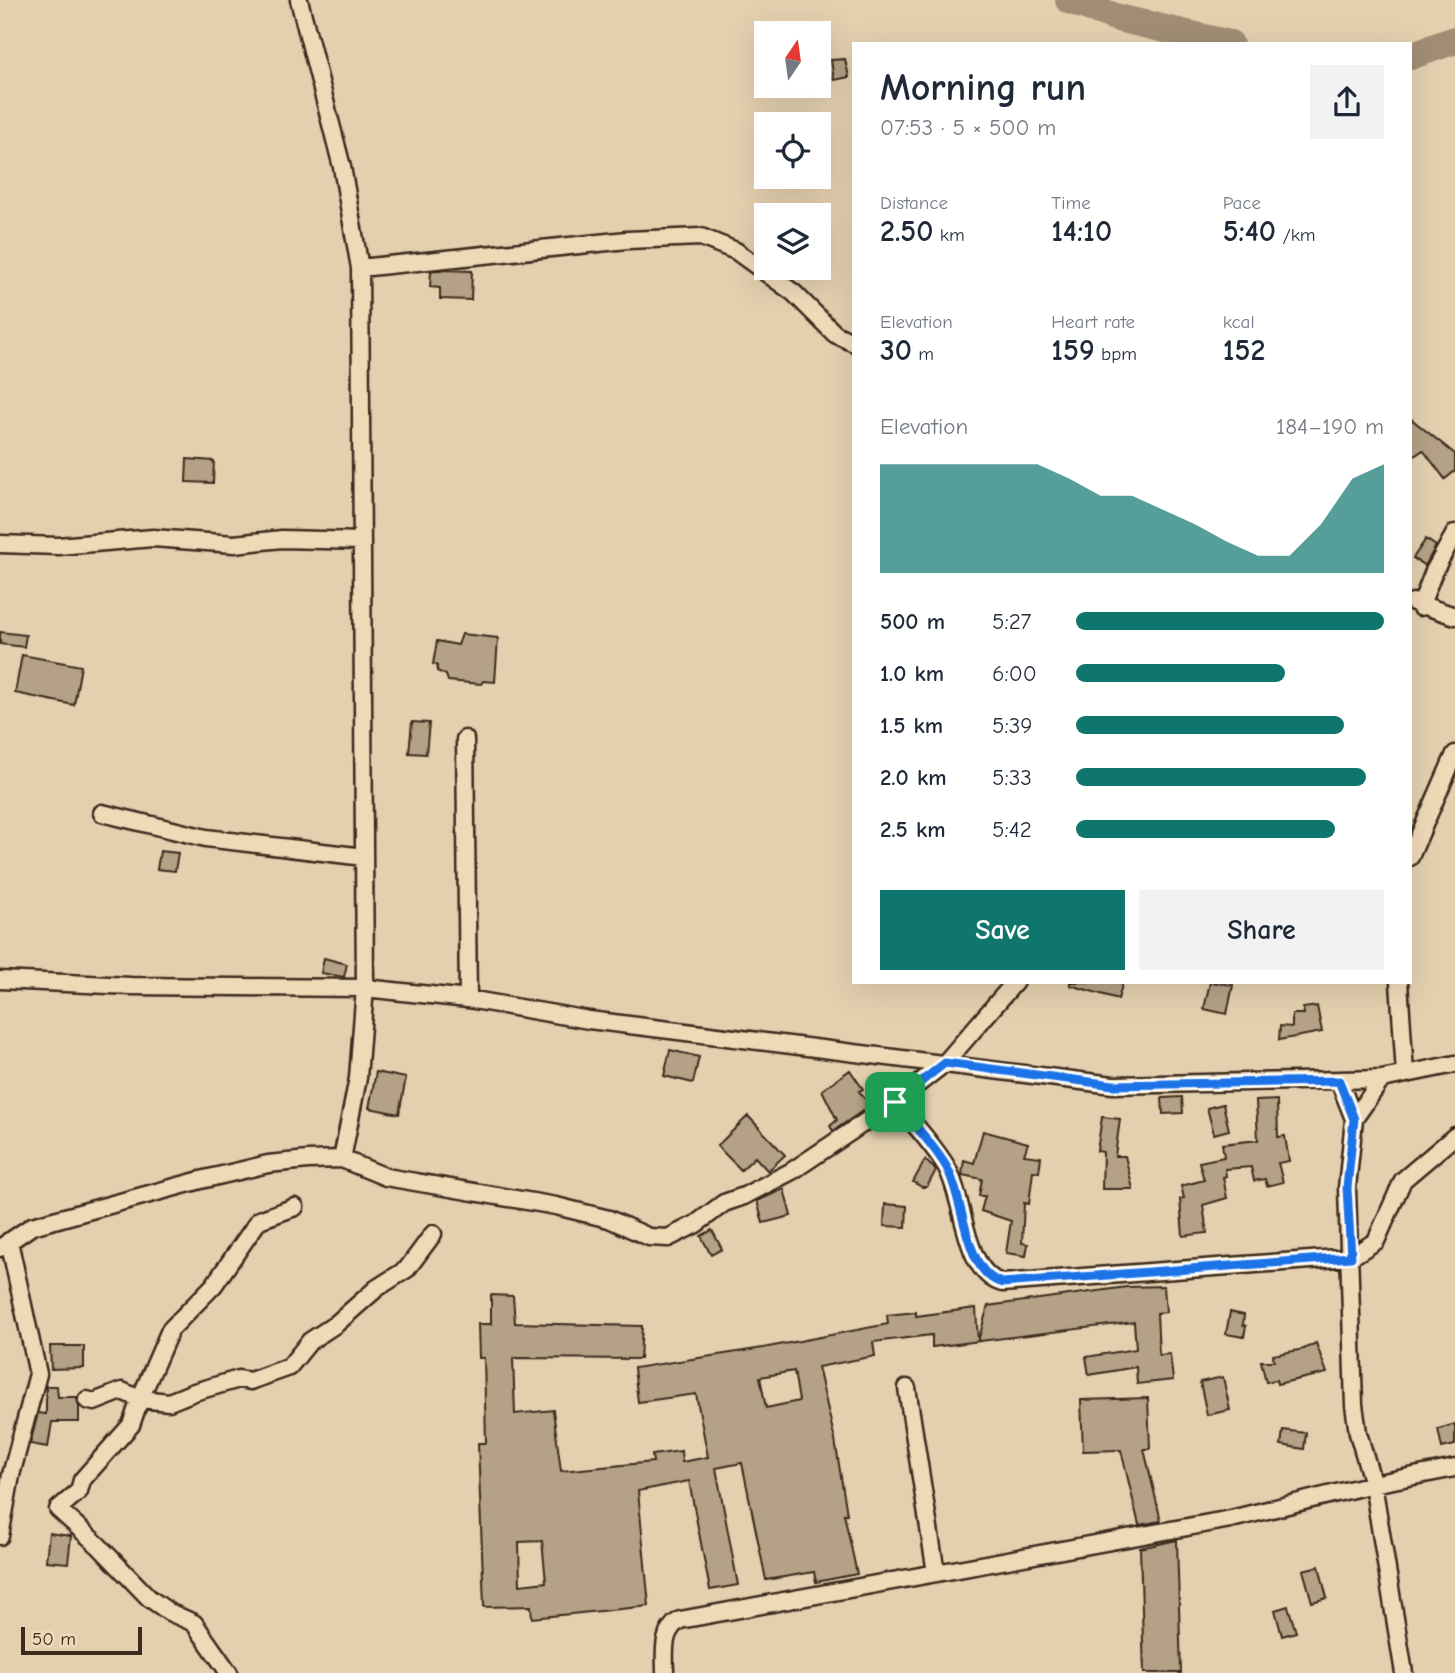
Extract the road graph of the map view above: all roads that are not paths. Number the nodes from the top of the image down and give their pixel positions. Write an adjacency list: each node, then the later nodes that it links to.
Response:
1 (299, 0): 2 (street)
2 (360, 268): 3 (street); 5 (street)
3 (852, 342)
4 (1455, 533): 7 (street)
5 (362, 541): 6 (street); 13 (street)
6 (0, 544)
7 (1415, 604): 8 (street)
8 (1455, 616)
9 (465, 739): 18 (street)
10 (1455, 754): 12 (street)
11 (102, 813): 13 (street)
12 (1412, 852)
13 (364, 857): 17 (street)
14 (0, 979): 17 (street)
15 (1013, 984): 19 (street)
16 (1399, 984): 21 (street)
17 (365, 988): 18 (street); 27 (street)
18 (468, 999): 19 (street)
19 (945, 1063): 23 (street); 24 (street)
20 (1455, 1064): 21 (street)
21 (1405, 1074): 22 (street)
22 (1382, 1079): 23 (street); 25 (street)
23 (1339, 1081): 25 (street)
24 (895, 1102): 27 (street); 31 (street)
25 (1354, 1119): 31 (street)
26 (1455, 1136): 31 (street)
27 (342, 1159): 30 (street)
28 (295, 1207): 33 (street)
29 (433, 1234): 33 (street)
30 (4, 1244): 37 (street)
31 (1351, 1257): 36 (street)
32 (907, 1388): 38 (street)
33 (140, 1399): 34 (street); 39 (street)
34 (87, 1400)
35 (1455, 1468): 36 (street)
36 (1373, 1484): 38 (street); 41 (street)
37 (0, 1535)
38 (936, 1573): 40 (street)
39 (229, 1673)
40 (665, 1673)
41 (1404, 1673)

